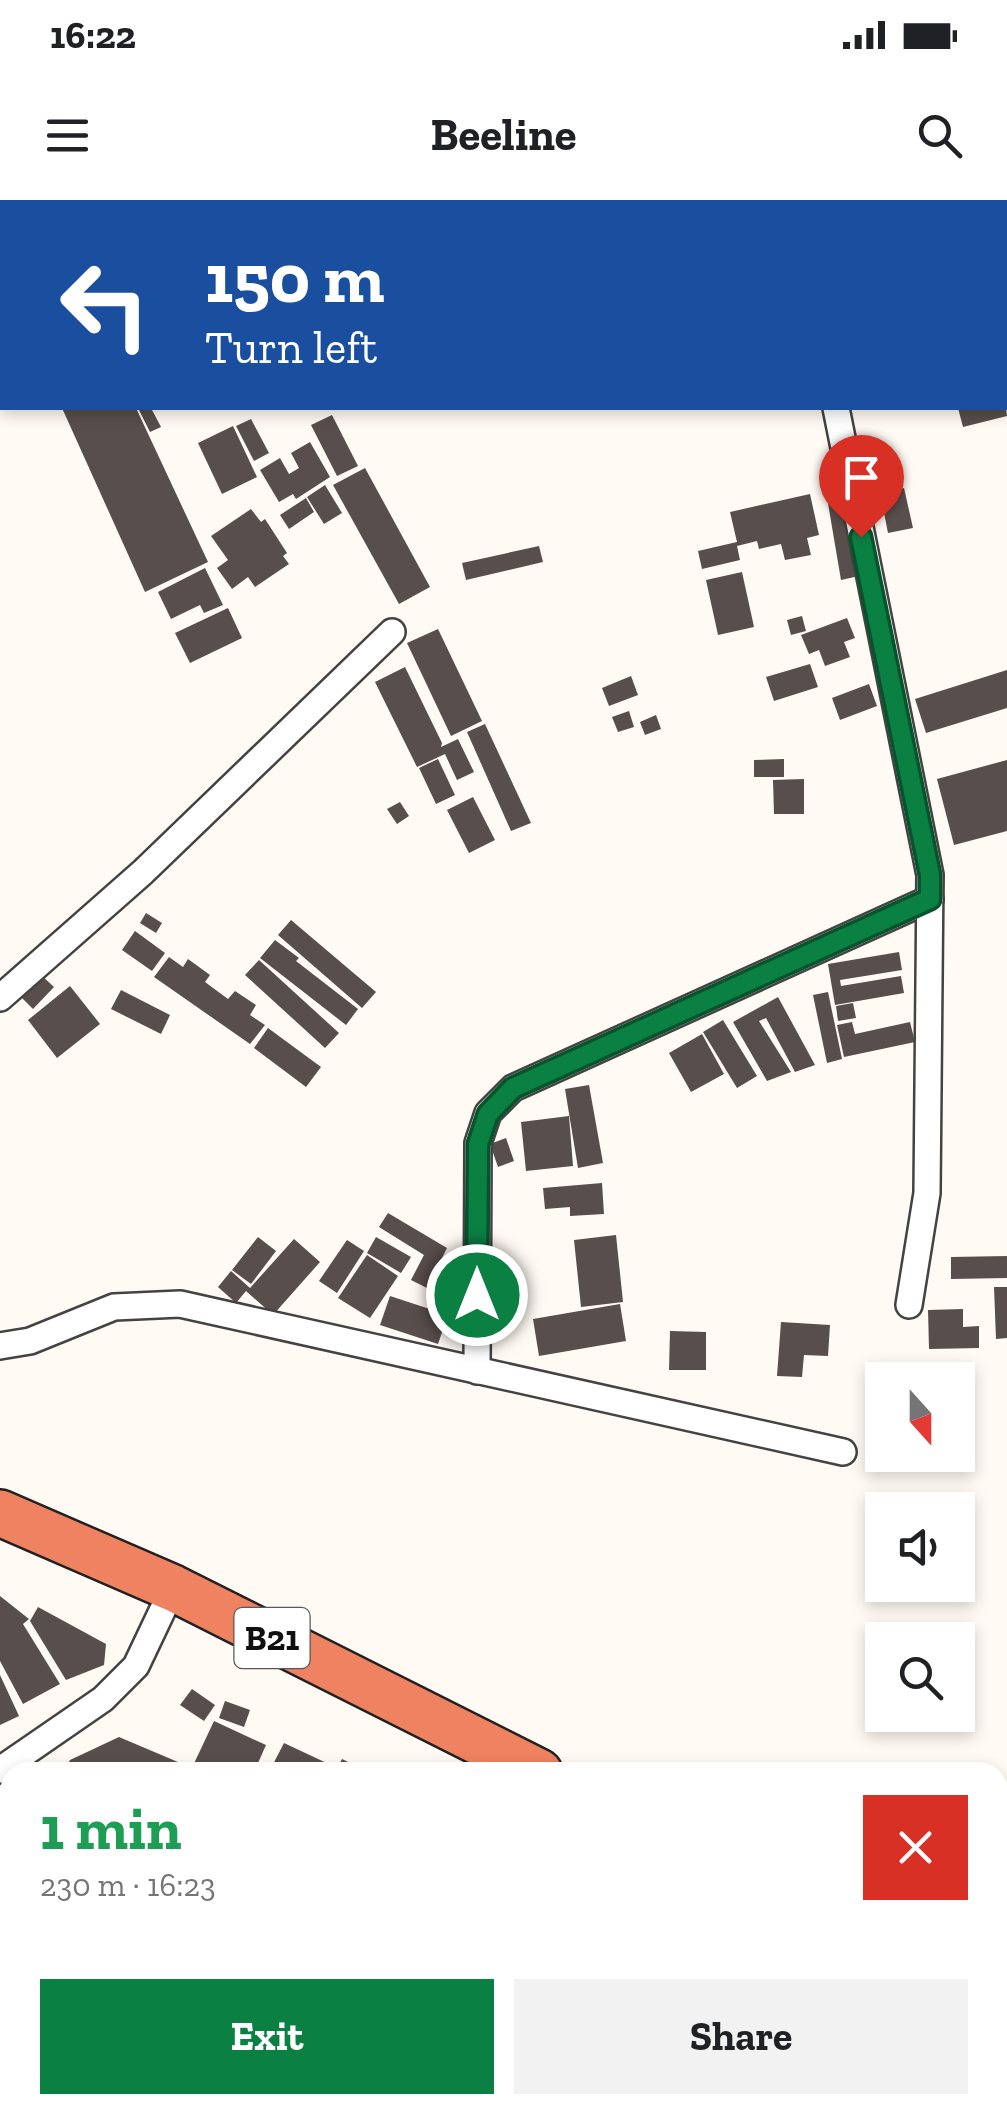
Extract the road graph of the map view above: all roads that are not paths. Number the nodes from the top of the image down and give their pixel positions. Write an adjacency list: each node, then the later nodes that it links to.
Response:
1 (836, 410): 3 (street)
2 (392, 632): 4 (street)
3 (930, 899): 5 (street); 7 (street)
4 (0, 998)
5 (909, 1304)
6 (0, 1346): 7 (street)
7 (477, 1371): 8 (street)
8 (843, 1452)
9 (0, 1514): 10 (highway, B21)
10 (174, 1588): 11 (street); 12 (highway, B21)
11 (11, 1762)
12 (519, 1762)

